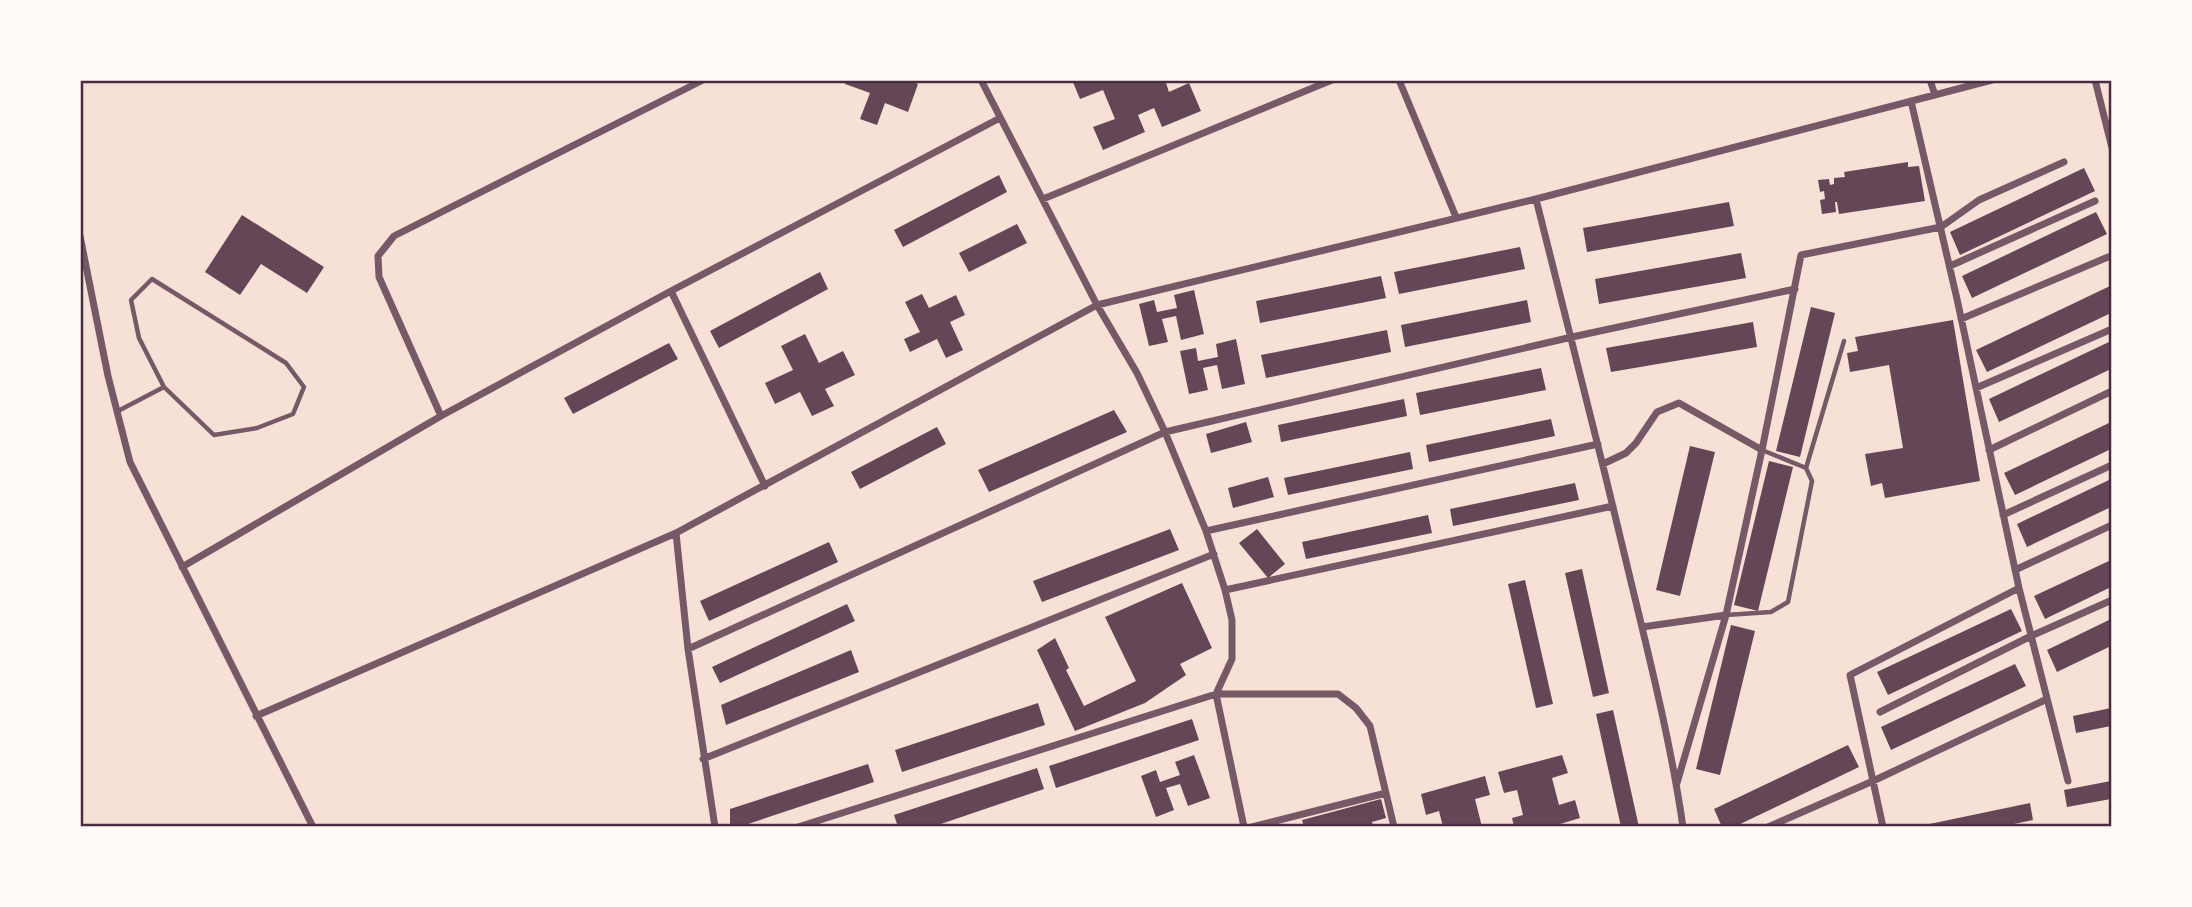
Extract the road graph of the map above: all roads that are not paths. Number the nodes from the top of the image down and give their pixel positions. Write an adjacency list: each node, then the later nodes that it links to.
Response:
1 (703, 80): 32 (street)
2 (1332, 80): 13 (street)
3 (1399, 80): 16 (street)
4 (1930, 80): 8 (street)
5 (1992, 80): 8 (street)
6 (2095, 80): 11 (street)
7 (984, 81): 10 (street)
8 (1935, 95): 9 (street)
9 (1911, 102): 14 (street); 17 (street)
10 (1000, 118): 13 (street); 22 (street)
11 (2112, 148)
12 (2064, 162): 17 (street)
13 (1042, 199): 23 (street)
14 (1536, 199): 16 (street); 26 (street)
15 (2095, 201): 20 (street)
16 (1456, 217): 23 (street)
17 (1941, 227): 20 (street); 21 (street)
18 (80, 236): 31 (street)
19 (2108, 257): 24 (street)
20 (1950, 267): 24 (street)
21 (1794, 289): 26 (street); 35 (street)
22 (671, 291): 32 (street); 40 (street)
23 (1097, 305): 33 (street); 40 (street)
24 (1962, 318): 29 (street)
25 (2112, 329): 29 (street)
26 (1572, 337): 33 (street); 34 (street)
27 (1844, 341): 39 (lane)
28 (164, 387): 28 (lane); 31 (lane)
29 (1976, 388): 36 (street)
30 (2112, 391): 36 (street)
31 (117, 412): 47 (street)
32 (441, 416): 47 (street)
33 (1165, 432): 44 (street); 55 (street)
34 (1598, 444): 37 (street); 44 (street)
35 (1762, 450): 37 (street); 39 (lane); 52 (street)
36 (1989, 450): 42 (street)
37 (1603, 464): 41 (street)
38 (2112, 465): 42 (street)
39 (1806, 468): 52 (lane)
40 (765, 486): 45 (street)
41 (1613, 506): 50 (street); 53 (street)
42 (2003, 515): 48 (street)
43 (2112, 525): 48 (street)
44 (1206, 531): 46 (street)
45 (676, 533): 55 (street); 59 (street)
46 (1213, 554): 50 (street); 60 (street)
47 (182, 567): 59 (street)
48 (2015, 570): 49 (street)
49 (2019, 588): 54 (street); 61 (street)
50 (1225, 590): 56 (street)
51 (2112, 600): 54 (street)
52 (1726, 615): 53 (street); 63 (street)
53 (1642, 626): 63 (street)
54 (2031, 636): 57 (street); 58 (street)
55 (688, 649): 60 (street)
56 (1216, 694): 64 (street); 67 (street); 68 (street)
57 (2047, 699): 61 (street); 62 (street)
58 (1880, 712)
59 (256, 716): 65 (street)
60 (703, 759): 66 (street)
61 (1873, 781): 72 (street); 73 (street)
62 (2067, 781)
63 (1676, 783): 71 (street)
64 (1386, 793): 69 (street); 70 (street)
65 (313, 827)
66 (715, 827)
67 (798, 827)
68 (1244, 827)
69 (1252, 827)
70 (1394, 827)
71 (1683, 827)
72 (1768, 827)
73 (1883, 827)

